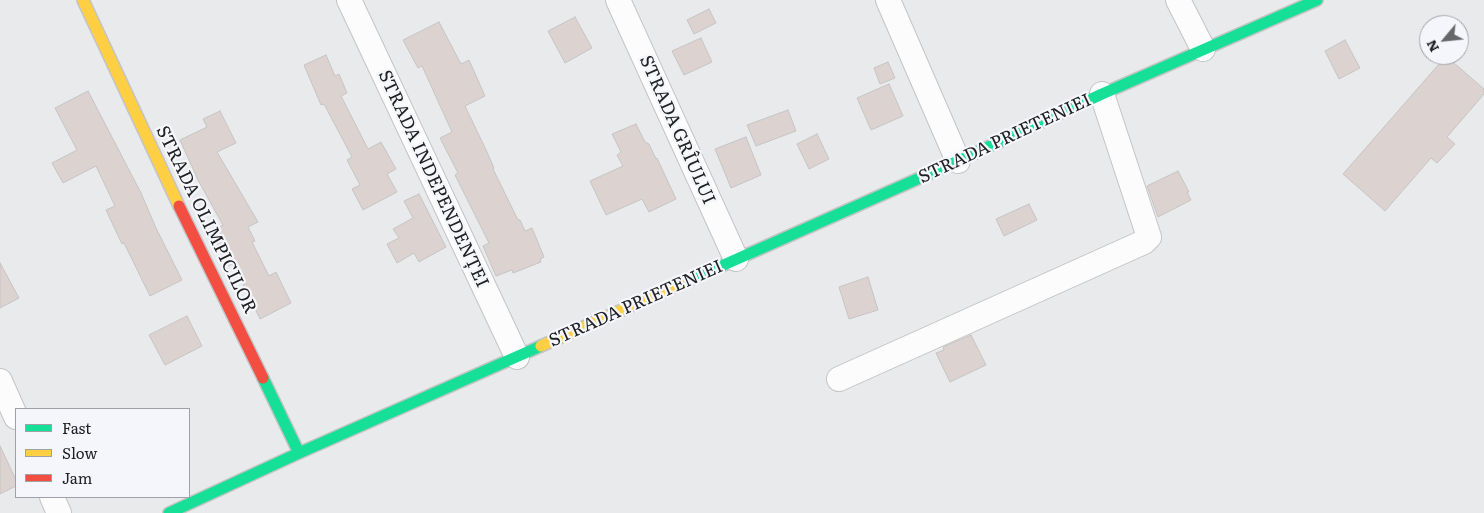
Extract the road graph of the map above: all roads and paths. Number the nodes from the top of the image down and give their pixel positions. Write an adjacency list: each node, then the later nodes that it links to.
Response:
1 (84, 0): 15 (street, STRADA OLIMPICILOR)
2 (349, 0): 11 (street, STRADA INDEPENDENȚEI)
3 (618, 0): 10 (street, STRADA GRÎULUI)
4 (888, 0): 9 (street)
5 (1178, 0): 7 (street)
6 (1317, 0): 7 (street, STRADA PRIETENIEI)
7 (1203, 50): 8 (street, STRADA PRIETENIEI)
8 (1102, 94): 9 (street, STRADA PRIETENIEI); 12 (street, STRADA PRIETENIEI)
9 (958, 161): 10 (street, STRADA PRIETENIEI)
10 (736, 259): 11 (street, STRADA PRIETENIEI)
11 (517, 357): 15 (street, STRADA PRIETENIEI)
12 (839, 379)
13 (0, 381): 14 (street)
14 (15, 415)
15 (299, 453): 18 (street, STRADA PRIETENIEI)
16 (52, 498): 17 (street)
17 (59, 513)
18 (169, 513)

